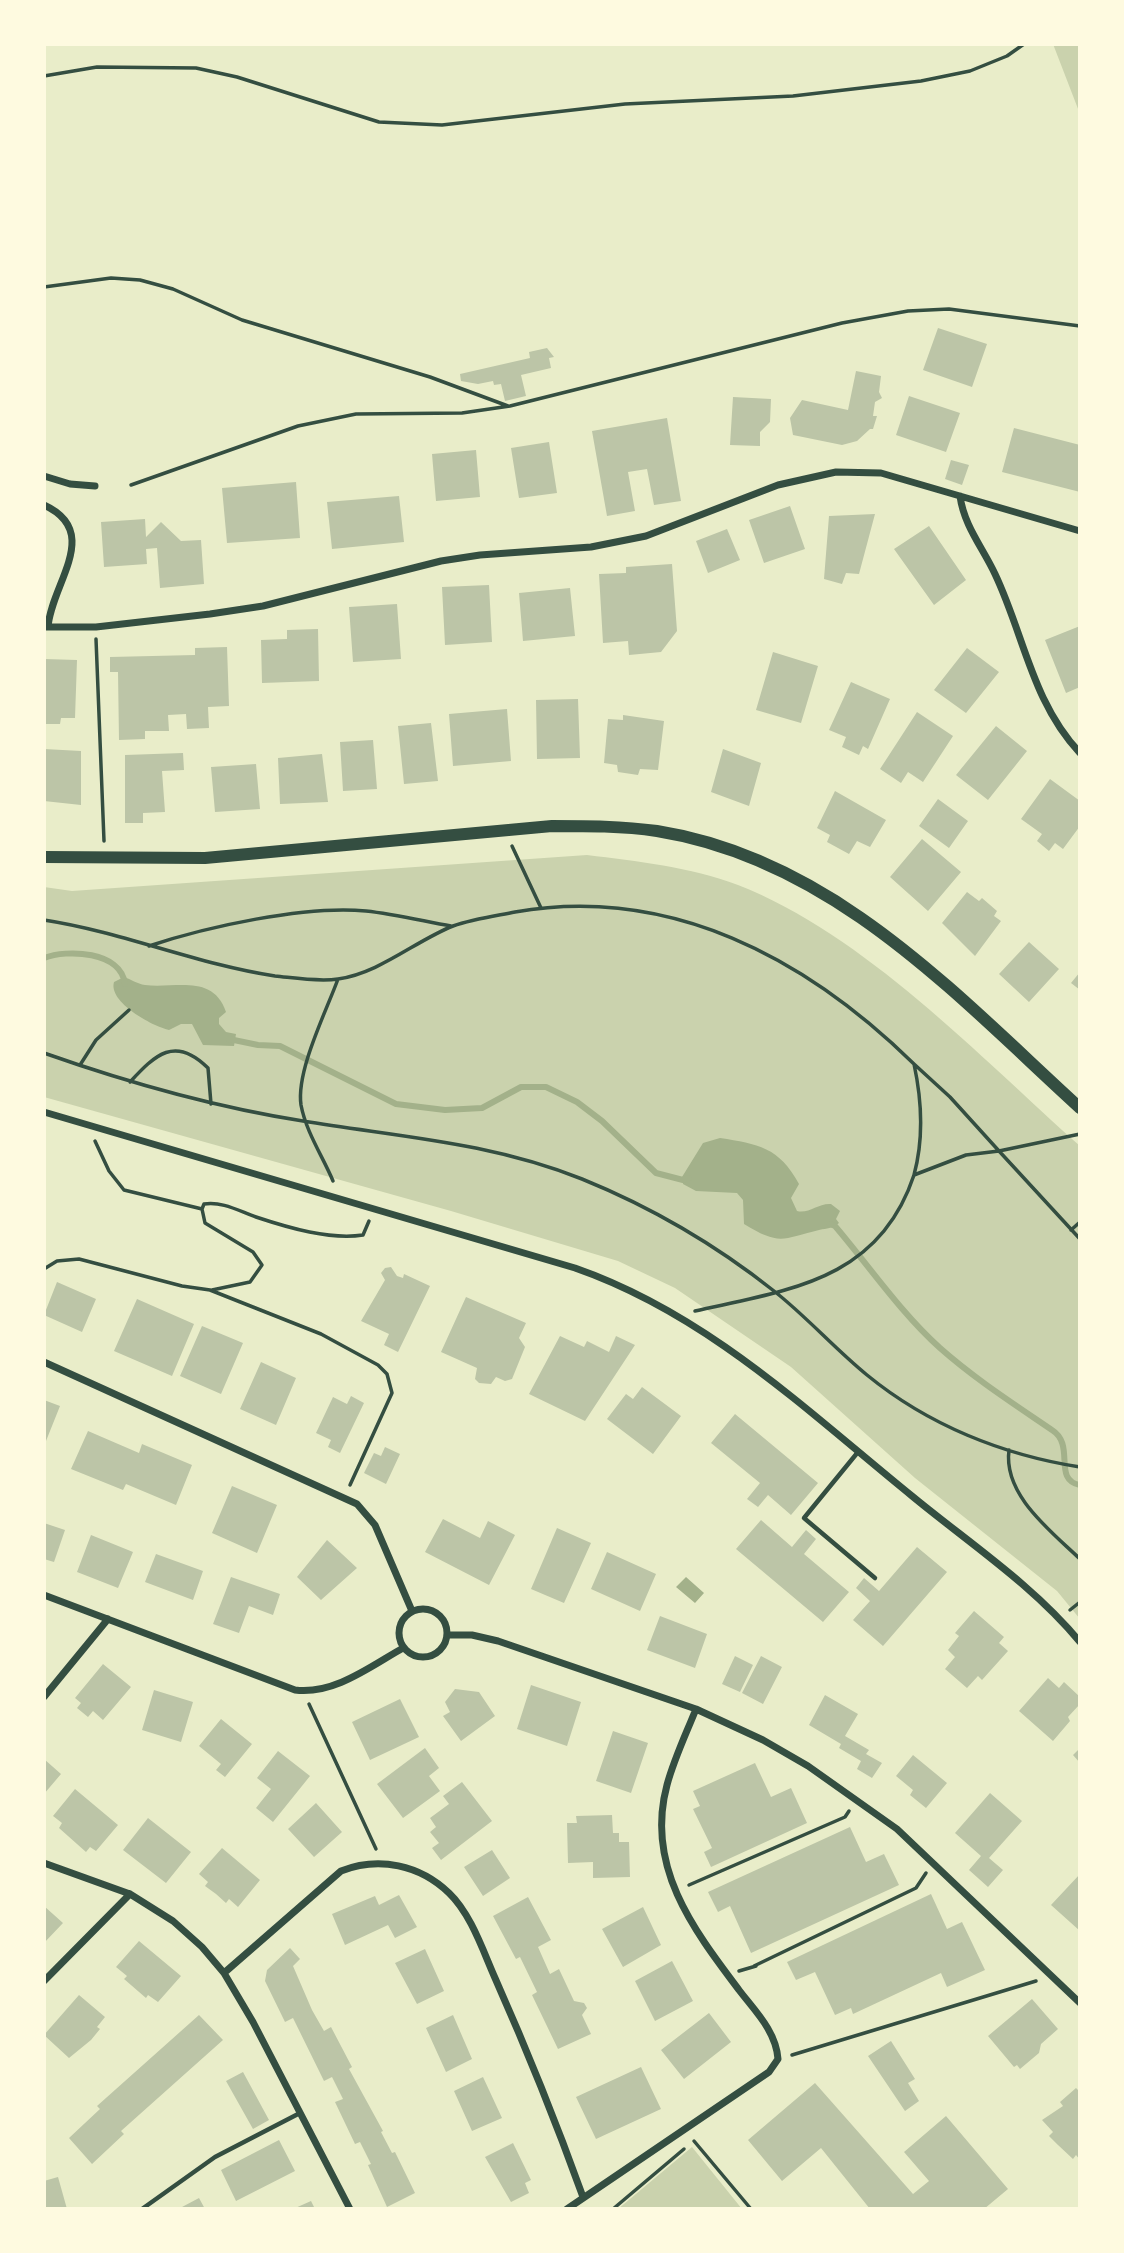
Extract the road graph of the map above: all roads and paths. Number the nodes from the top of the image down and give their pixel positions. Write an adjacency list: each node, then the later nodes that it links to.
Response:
1 (1024, 44): 2 (path)
2 (44, 76)
3 (44, 287): 5 (path)
4 (1080, 326): 5 (path)
5 (510, 406): 7 (path)
6 (44, 476): 8 (street)
7 (131, 485)
8 (95, 486)
9 (960, 496): 11 (street); 13 (street); 14 (street)
10 (44, 505): 12 (street)
11 (1080, 531)
12 (46, 627): 13 (street)
13 (96, 627): 17 (path)
14 (1080, 753)
15 (505, 829): 17 (street); 18 (path); 29 (street)
16 (44, 857): 17 (street)
17 (105, 859)
18 (541, 908): 20 (path); 25 (path)
19 (44, 920): 21 (path)
20 (453, 926): 21 (path); 22 (path)
21 (147, 947): 22 (path)
22 (338, 979): 31 (path)
23 (129, 1010): 26 (path)
24 (44, 1053): 26 (path)
25 (914, 1064): 34 (path); 35 (path)
26 (79, 1065): 27 (path)
27 (130, 1082): 28 (path); 28 (path)
28 (211, 1104): 31 (path)
29 (1080, 1108)
30 (44, 1112): 45 (street)
31 (306, 1122): 36 (path); 44 (path)
32 (1080, 1135): 34 (path)
33 (94, 1141): 37 (path)
34 (999, 1151): 35 (path); 40 (path)
35 (914, 1175): 44 (path)
36 (332, 1179)
37 (202, 1209): 38 (path); 43 (path)
38 (369, 1221)
39 (1080, 1222): 40 (path)
40 (1071, 1230): 41 (path)
41 (1080, 1239)
42 (44, 1269): 43 (path)
43 (210, 1290): 50 (path)
44 (776, 1293): 45 (path); 47 (path)
45 (677, 1315): 48 (street)
46 (44, 1362): 50 (street)
47 (1009, 1450): 49 (path); 51 (path)
48 (858, 1451): 52 (lane); 57 (street)
49 (1079, 1467)
50 (345, 1497): 54 (street)
51 (1080, 1559)
52 (875, 1578)
53 (44, 1595): 55 (street)
54 (412, 1611): 56 (street); 58 (street)
55 (108, 1619): 59 (street); 60 (street)
56 (447, 1635): 58 (street); 61 (street)
57 (1080, 1642)
58 (403, 1647): 59 (street)
59 (304, 1691): 64 (path)
60 (44, 1697)
61 (696, 1710): 70 (street); 73 (street)
62 (845, 1817): 65 (path)
63 (44, 1863): 67 (street)
64 (383, 1864): 69 (street); 77 (street)
65 (702, 1881)
66 (916, 1888): 68 (path)
67 (130, 1894): 69 (street); 71 (street)
68 (754, 1966)
69 (224, 1973): 74 (street)
70 (1054, 1976): 72 (street); 73 (path)
71 (44, 1981)
72 (1080, 2003)
73 (778, 2059): 75 (street)
74 (301, 2112): 78 (lane); 79 (street)
75 (683, 2129): 76 (path); 77 (street)
76 (694, 2141): 81 (path); 82 (path)
77 (583, 2197): 80 (street)
78 (142, 2209)
79 (350, 2209)
80 (567, 2209)
81 (612, 2209)
82 (751, 2209)

